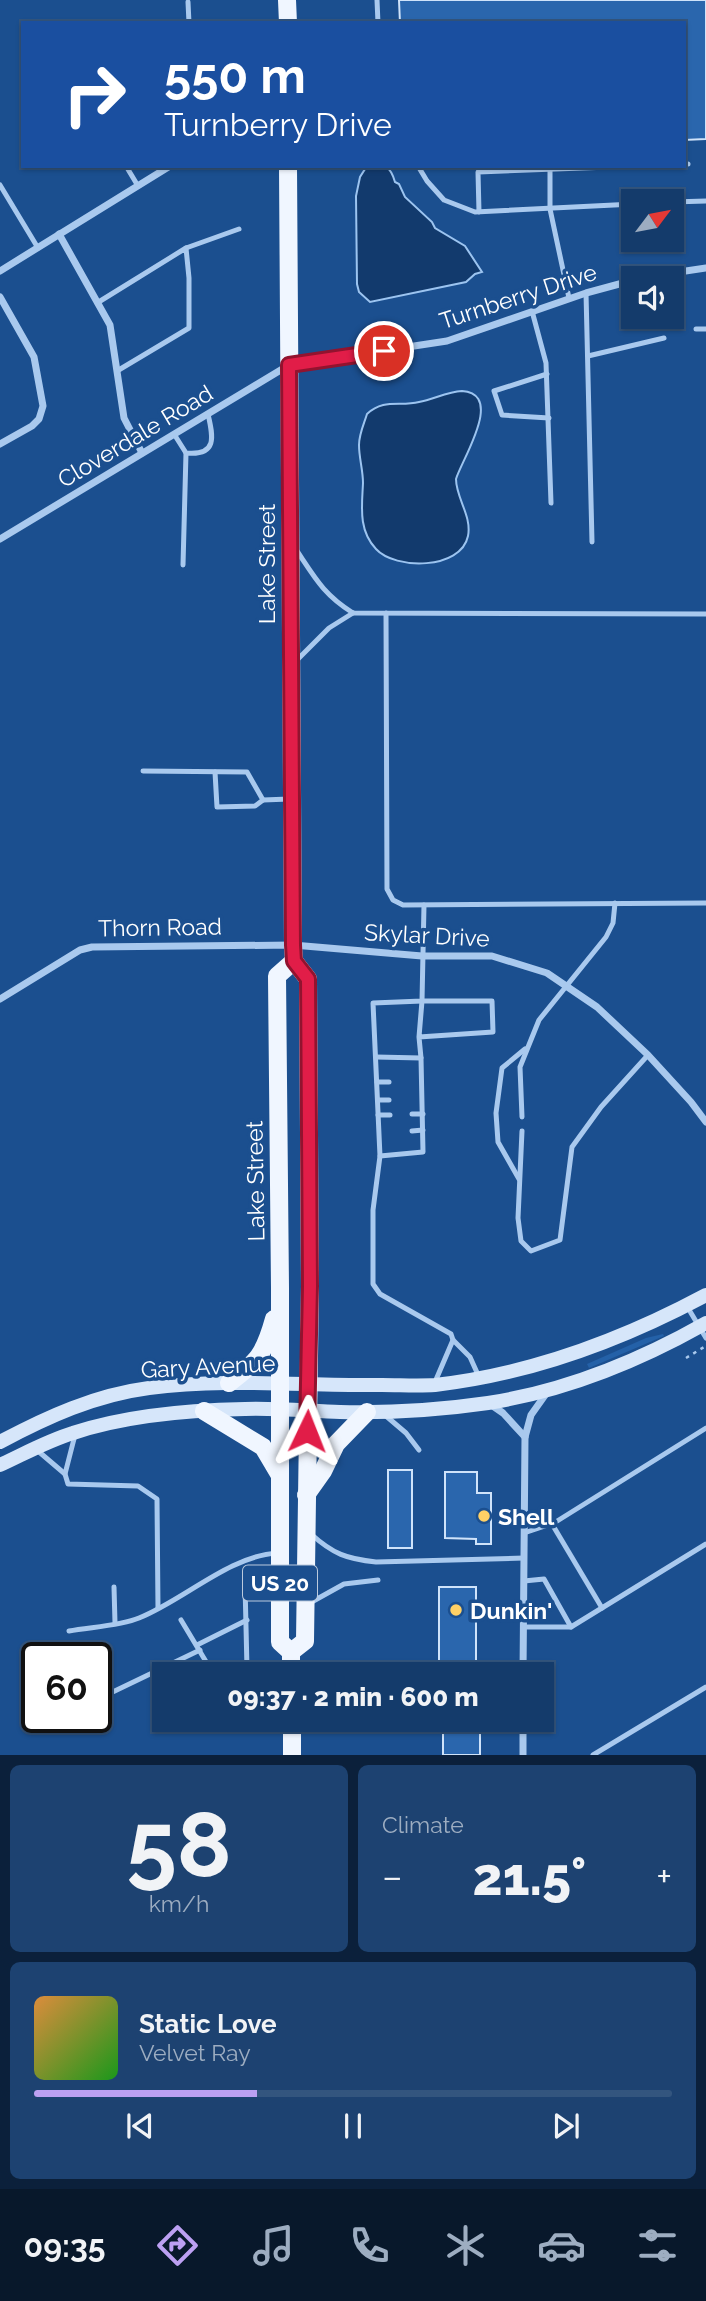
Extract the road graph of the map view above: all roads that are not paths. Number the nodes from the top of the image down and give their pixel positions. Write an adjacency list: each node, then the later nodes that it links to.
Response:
1 (287, 0): 5 (main road)
2 (377, 0): 6 (lane)
3 (188, 2): 4 (lane)
4 (189, 21)
5 (288, 21)
6 (378, 21)
7 (127, 168): 14 (lane)
8 (167, 168): 14 (street)
9 (288, 168): 37 (main road, Lake Street / US 20)
10 (419, 168): 19 (lane)
11 (594, 168): 12 (lane)
12 (550, 170): 18 (lane); 19 (lane)
13 (0, 186): 22 (lane)
14 (138, 186): 21 (street)
15 (706, 201): 16 (lane)
16 (684, 202)
17 (621, 205): 18 (lane)
18 (550, 209): 19 (lane); 30 (lane)
19 (479, 212)
20 (239, 229): 23 (lane)
21 (59, 234): 22 (street); 31 (street)
22 (38, 248): 25 (street)
23 (186, 248): 31 (lane); 38 (lane)
24 (706, 268): 26 (street)
25 (0, 271)
26 (684, 271)
27 (621, 284): 28 (street, Turnberry Drive)
28 (586, 293): 30 (street, Turnberry Drive); 36 (lane)
29 (0, 297): 43 (street)
30 (569, 298): 32 (street, Turnberry Drive)
31 (97, 303): 38 (street)
32 (532, 312): 37 (street, Turnberry Drive); 39 (lane)
33 (696, 329): 34 (lane)
34 (706, 329)
35 (664, 338): 36 (lane)
36 (588, 356): 49 (lane)
37 (289, 365): 40 (street, Cloverdale Road); 48 (main road, Lake Street / US 20)
38 (117, 371): 44 (street)
39 (547, 374): 41 (lane); 41 (lane)
40 (208, 414): 42 (street, Cloverdale Road); 45 (lane)
41 (549, 418): 46 (lane)
42 (174, 435): 44 (street, Cloverdale Road); 45 (lane)
43 (0, 444)
44 (142, 453): 47 (street, Cloverdale Road)
45 (186, 453): 50 (lane)
46 (551, 503)
47 (0, 539)
48 (290, 540): 51 (lane); 54 (main road, Lake Street / US 20)
49 (592, 542)
50 (183, 565)
51 (353, 613): 52 (lane); 54 (lane)
52 (386, 613): 53 (lane); 61 (lane)
53 (706, 614)
54 (291, 666): 57 (main road, Lake Street / US 20)
55 (143, 771): 56 (lane)
56 (215, 772): 58 (lane); 58 (lane)
57 (292, 799): 58 (lane); 62 (main road, Lake Street / US 20)
58 (263, 800)
59 (615, 903): 60 (lane); 61 (lane); 64 (lane)
60 (706, 903)
61 (424, 905): 63 (lane)
62 (294, 953): 63 (street, Skylar Drive); 65 (street, Thorn Road); 93 (main road, Lake Street / US 20); 101 (main road, Lake Street / US 20)
63 (422, 956): 64 (street, Skylar Drive); 66 (lane)
64 (566, 986): 68 (lane); 69 (street, Skylar Drive)
65 (0, 999)
66 (422, 1001): 67 (lane); 67 (lane); 70 (lane)
67 (419, 1037): 71 (lane)
68 (528, 1047): 84 (lane); 92 (lane)
69 (648, 1055): 85 (street, Skylar Drive); 92 (lane)
70 (376, 1057): 71 (lane); 72 (lane)
71 (421, 1058): 75 (lane)
72 (377, 1082): 73 (lane); 78 (lane)
73 (389, 1082)
74 (413, 1082): 75 (lane)
75 (422, 1082): 77 (lane)
76 (412, 1099): 77 (lane)
77 (422, 1099): 81 (lane)
78 (378, 1100): 79 (lane); 82 (lane)
79 (389, 1100)
80 (412, 1114): 81 (lane)
81 (423, 1114): 86 (lane)
82 (379, 1115): 83 (lane); 90 (lane)
83 (390, 1115)
84 (522, 1117)
85 (706, 1122)
86 (423, 1130): 87 (lane); 91 (lane)
87 (412, 1131)
88 (522, 1131): 92 (lane)
89 (389, 1132): 90 (lane)
90 (379, 1133): 91 (lane)
91 (380, 1156): 97 (lane)
92 (519, 1179)
93 (280, 1288): 99 (main road); 100 (main road, Lake Street / US 20)
94 (706, 1295): 95 (main road, Gary Avenue)
95 (686, 1306): 96 (lane); 98 (main road, Gary Avenue)
96 (704, 1329): 103 (main road, Gary Avenue)
97 (453, 1340): 98 (lane); 102 (lane)
98 (479, 1377): 102 (main road, Gary Avenue)
99 (229, 1383): 100 (main road, Gary Avenue); 112 (main road, Gary Avenue)
100 (280, 1384): 101 (main road, Gary Avenue); 105 (main road, Lake Street / US 20)
101 (309, 1385): 102 (main road, Gary Avenue); 106 (main road, Lake Street / US 20)
102 (434, 1385)
103 (550, 1389): 104 (main road, Gary Avenue); 111 (street)
104 (488, 1403): 108 (main road, Gary Avenue); 111 (street)
105 (279, 1409): 106 (main road, Gary Avenue); 107 (main road, Gary Avenue); 117 (main road, US 20)
106 (307, 1410): 108 (main road, Gary Avenue); 118 (main road, US 20)
107 (204, 1411): 110 (main road, Gary Avenue); 117 (main road)
108 (374, 1412): 114 (lane); 118 (main road)
109 (705, 1431): 119 (lane)
110 (76, 1432): 113 (main road, Gary Avenue); 116 (lane)
111 (525, 1437): 121 (street)
112 (0, 1442)
113 (35, 1449): 115 (main road, Gary Avenue); 116 (lane)
114 (419, 1450)
115 (0, 1465)
116 (65, 1474): 130 (lane)
117 (280, 1476): 123 (main road, US 20)
118 (306, 1495): 120 (main road, US 20)
119 (552, 1524): 121 (lane); 131 (lane)
120 (306, 1530): 124 (lane); 129 (main road, US 20)
121 (524, 1533): 124 (street)
122 (706, 1544): 131 (lane)
123 (280, 1553): 130 (lane); 141 (main road, US 20)
124 (524, 1558): 126 (street)
125 (379, 1580): 129 (lane)
126 (524, 1581): 135 (street); 136 (lane)
127 (246, 1584): 133 (lane)
128 (114, 1587): 134 (lane)
129 (305, 1606): 142 (main road, US 20)
130 (158, 1608): 134 (lane)
131 (602, 1608): 136 (lane)
132 (181, 1620): 138 (lane)
133 (247, 1620): 138 (lane); 140 (lane)
134 (115, 1623): 137 (lane)
135 (524, 1627): 136 (lane); 143 (street)
136 (571, 1627)
137 (69, 1631)
138 (198, 1647): 139 (lane); 145 (lane)
139 (207, 1662)
140 (247, 1662)
141 (290, 1662)
142 (292, 1662)
143 (523, 1662)
144 (706, 1687): 150 (lane)
145 (112, 1692)
146 (291, 1732): 148 (main road)
147 (523, 1732): 149 (street)
148 (290, 1754)
149 (523, 1755)
150 (593, 1755)

